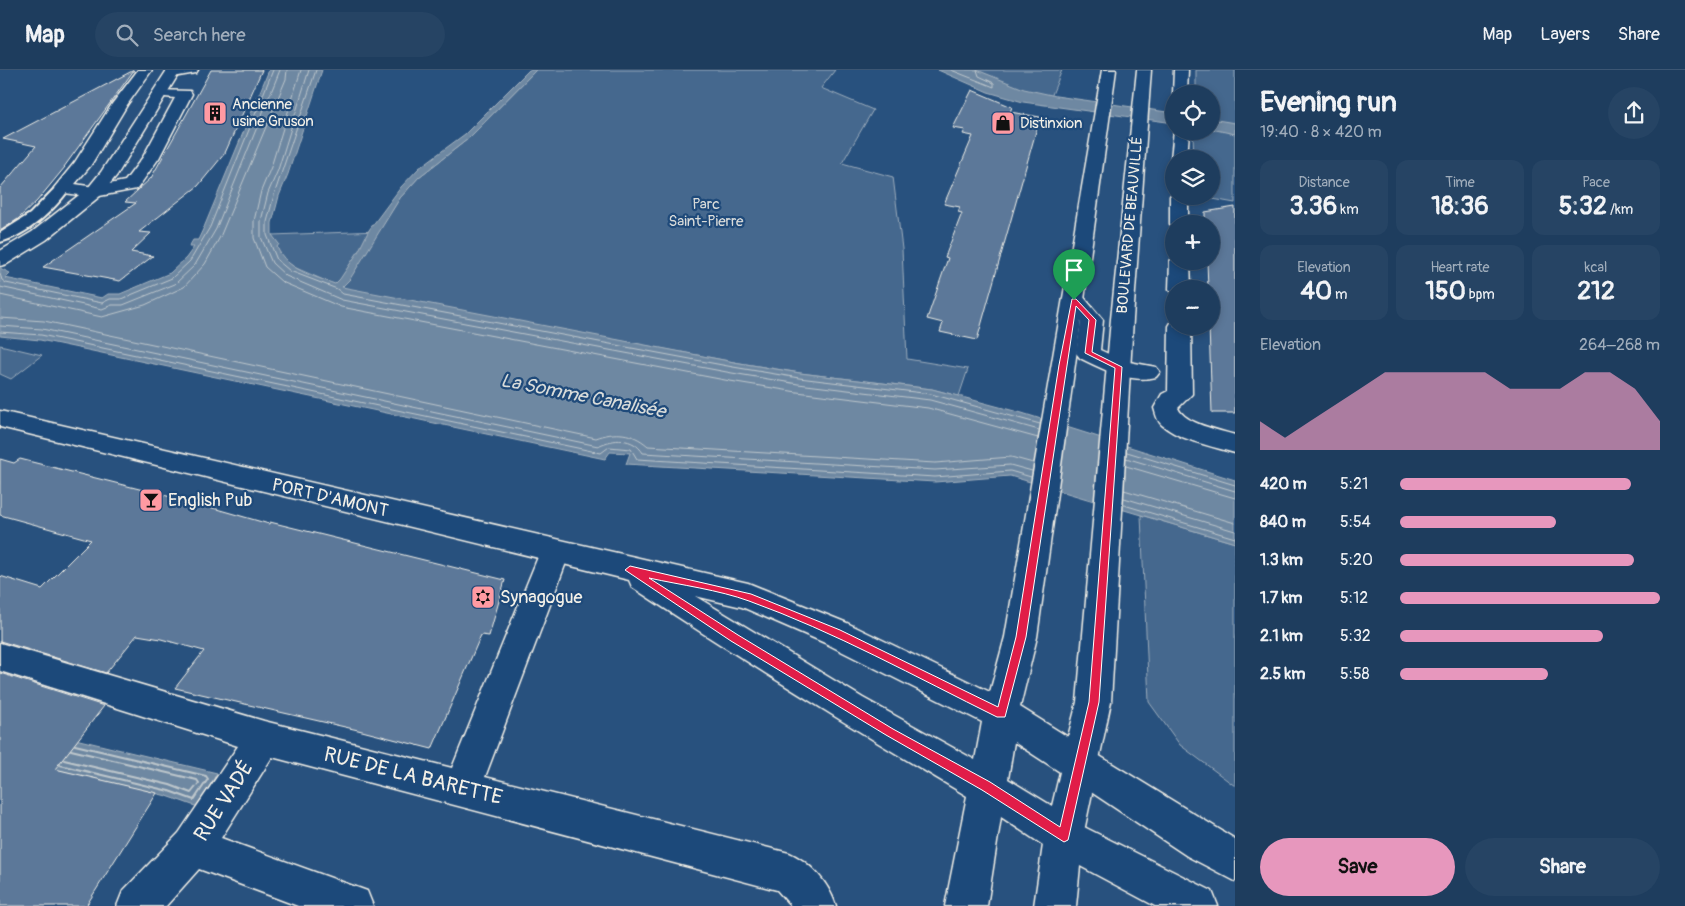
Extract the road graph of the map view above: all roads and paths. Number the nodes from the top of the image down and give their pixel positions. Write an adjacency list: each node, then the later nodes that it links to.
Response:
1 (145, 70): 9 (main road)
2 (191, 70): 6 (main road)
3 (1109, 70): 13 (main road)
4 (1144, 70): 16 (main road, BOULEVARD DE BEAUVILLÉ)
5 (1180, 70): 7 (main road)
6 (174, 72): 8 (main road)
7 (1180, 85)
8 (160, 93): 10 (main road); 10 (main road)
9 (63, 188): 10 (main road); 11 (street)
10 (94, 192): 12 (main road)
11 (0, 238)
12 (0, 260)
13 (1074, 300): 16 (main road); 22 (main road)
14 (1180, 335): 15 (main road)
15 (1178, 370): 16 (main road); 18 (main road)
16 (1117, 382): 24 (main road, BOULEVARD DE BEAUVILLÉ)
17 (0, 419): 19 (main road, PORT D'AMONT)
18 (1235, 444)
19 (554, 552): 20 (main road, PORT D'AMONT); 26 (main road)
20 (630, 570): 22 (main road, PORT D'AMONT); 25 (main road, PORT D'AMONT)
21 (0, 657): 23 (main road, RUE DE LA BARETTE)
22 (1001, 714): 24 (main road, PORT D'AMONT); 25 (main road)
23 (264, 738): 26 (main road, RUE DE LA BARETTE); 28 (main road, RUE VADÉ)
24 (1080, 764): 27 (main road, BOULEVARD DE BEAUVILLÉ); 29 (main road, PORT D'AMONT)
25 (986, 786): 27 (main road, PORT D'AMONT); 33 (main road)
26 (462, 789): 32 (main road, RUE DE LA BARETTE)
27 (1064, 836): 34 (main road, BOULEVARD DE BEAUVILLÉ); 35 (main road, PORT D'AMONT)
28 (193, 847): 30 (main road); 31 (main road, RUE VADÉ)
29 (1235, 861)
30 (138, 906)
31 (352, 906)
32 (815, 906)
33 (966, 906)
34 (1055, 906)
35 (1197, 906)

